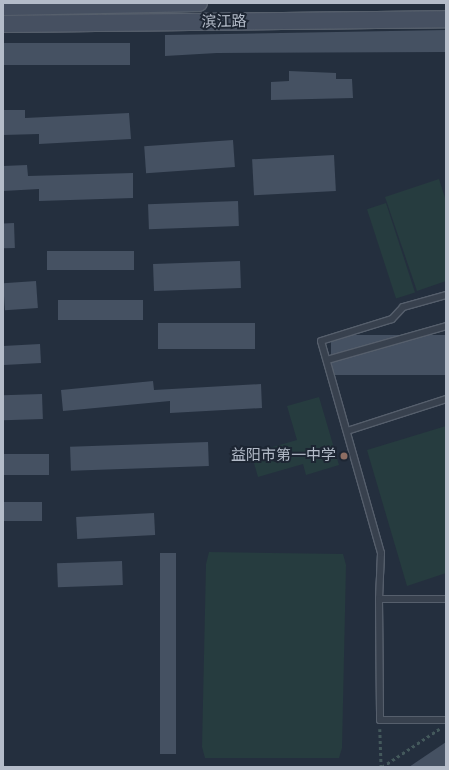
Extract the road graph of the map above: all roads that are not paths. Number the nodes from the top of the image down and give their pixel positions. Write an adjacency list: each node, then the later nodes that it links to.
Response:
1 (199, 3): 2 (main road, 滨江路)
2 (3, 7)
3 (446, 19): 4 (main road, 滨江路)
4 (3, 24)
5 (446, 295): 7 (lane)
6 (446, 326): 7 (lane)
7 (327, 360): 9 (lane)
8 (446, 399): 9 (lane)
9 (346, 431): 10 (lane)
10 (379, 599): 11 (lane); 12 (lane)
11 (446, 599)
12 (446, 720)

